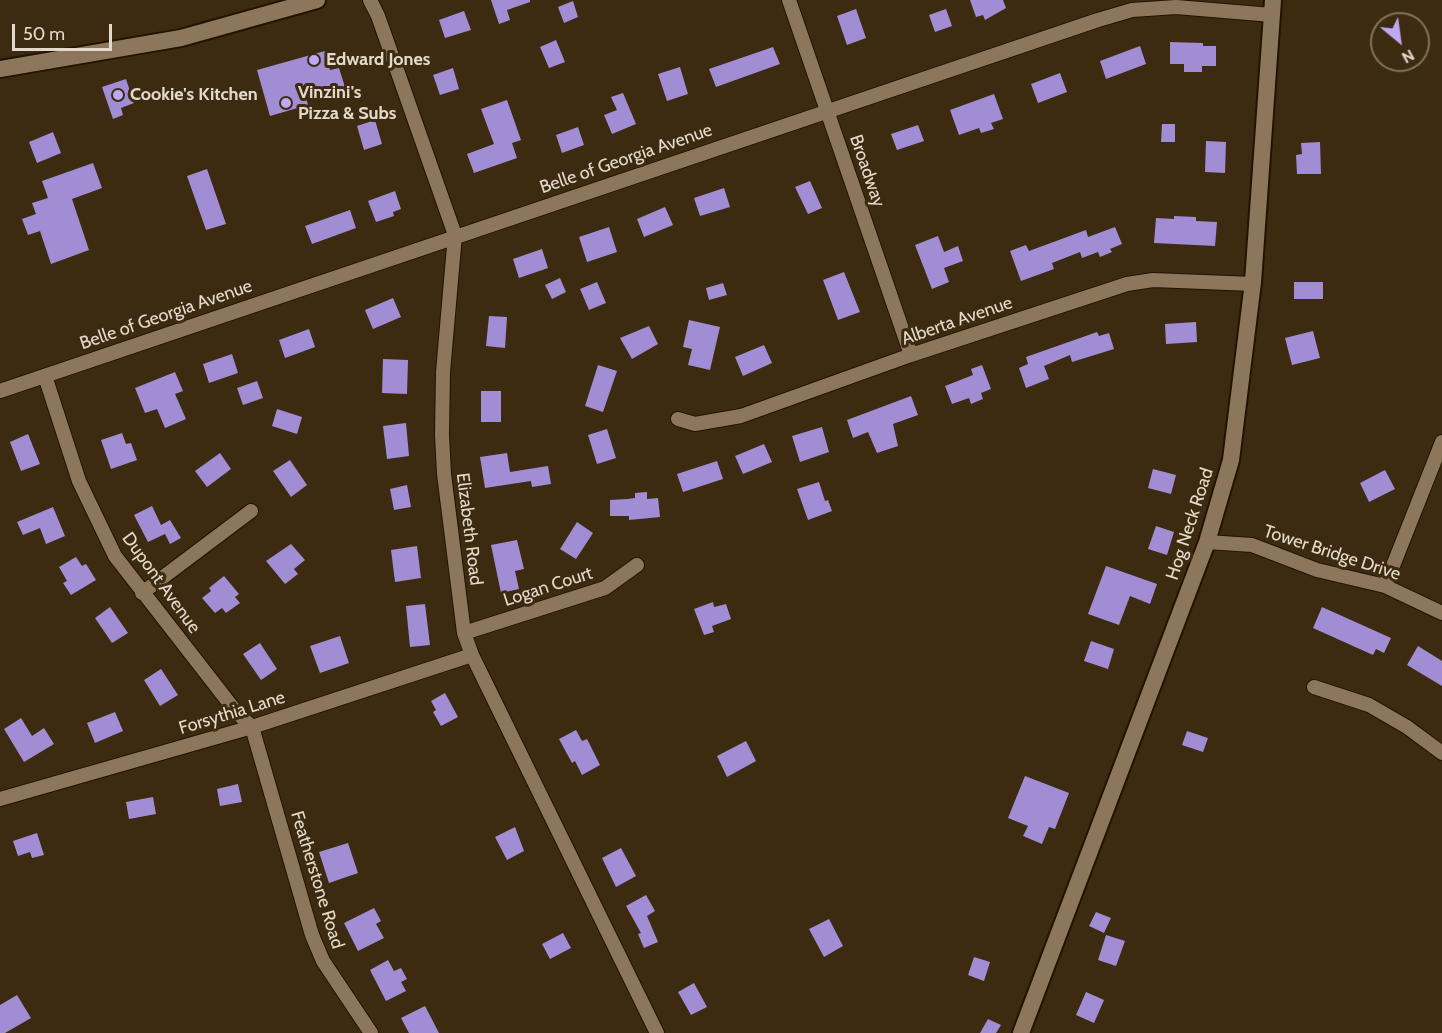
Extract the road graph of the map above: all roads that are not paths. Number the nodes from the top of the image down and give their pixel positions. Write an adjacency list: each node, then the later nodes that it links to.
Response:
1 (317, 0): 5 (main road)
2 (370, 0): 7 (street, Elizabeth Road)
3 (789, 0): 6 (street, Broadway)
4 (1272, 8): 6 (street, Belle of Georgia Avenue); 8 (main road, Hog Neck Road)
5 (0, 69)
6 (827, 110): 7 (street, Belle of Georgia Avenue); 9 (street, Broadway)
7 (455, 235): 10 (street, Belle of Georgia Avenue); 20 (street, Elizabeth Road)
8 (1253, 284): 9 (street, Alberta Avenue); 15 (main road, Hog Neck Road)
9 (911, 355): 12 (street, Alberta Avenue)
10 (45, 376): 11 (street, Belle of Georgia Avenue); 18 (street, Dupont Avenue)
11 (0, 391)
12 (678, 418)
13 (1442, 442): 17 (street)
14 (251, 511): 18 (street)
15 (1207, 542): 17 (street, Tower Bridge Drive); 28 (main road, Hog Neck Road)
16 (637, 565): 20 (street, Logan Court)
17 (1385, 586): 19 (street, Tower Bridge Drive)
18 (142, 593): 23 (street, Dupont Avenue)
19 (1442, 614)
20 (464, 633): 21 (street, Elizabeth Road)
21 (472, 655): 23 (street, Forsythia Lane); 27 (street, Elizabeth Road)
22 (1314, 687): 24 (street)
23 (252, 727): 25 (street, Forsythia Lane); 26 (street, Featherstone Road)
24 (1442, 753)
25 (3, 794)
26 (371, 1033)
27 (657, 1033)
28 (1021, 1033)

